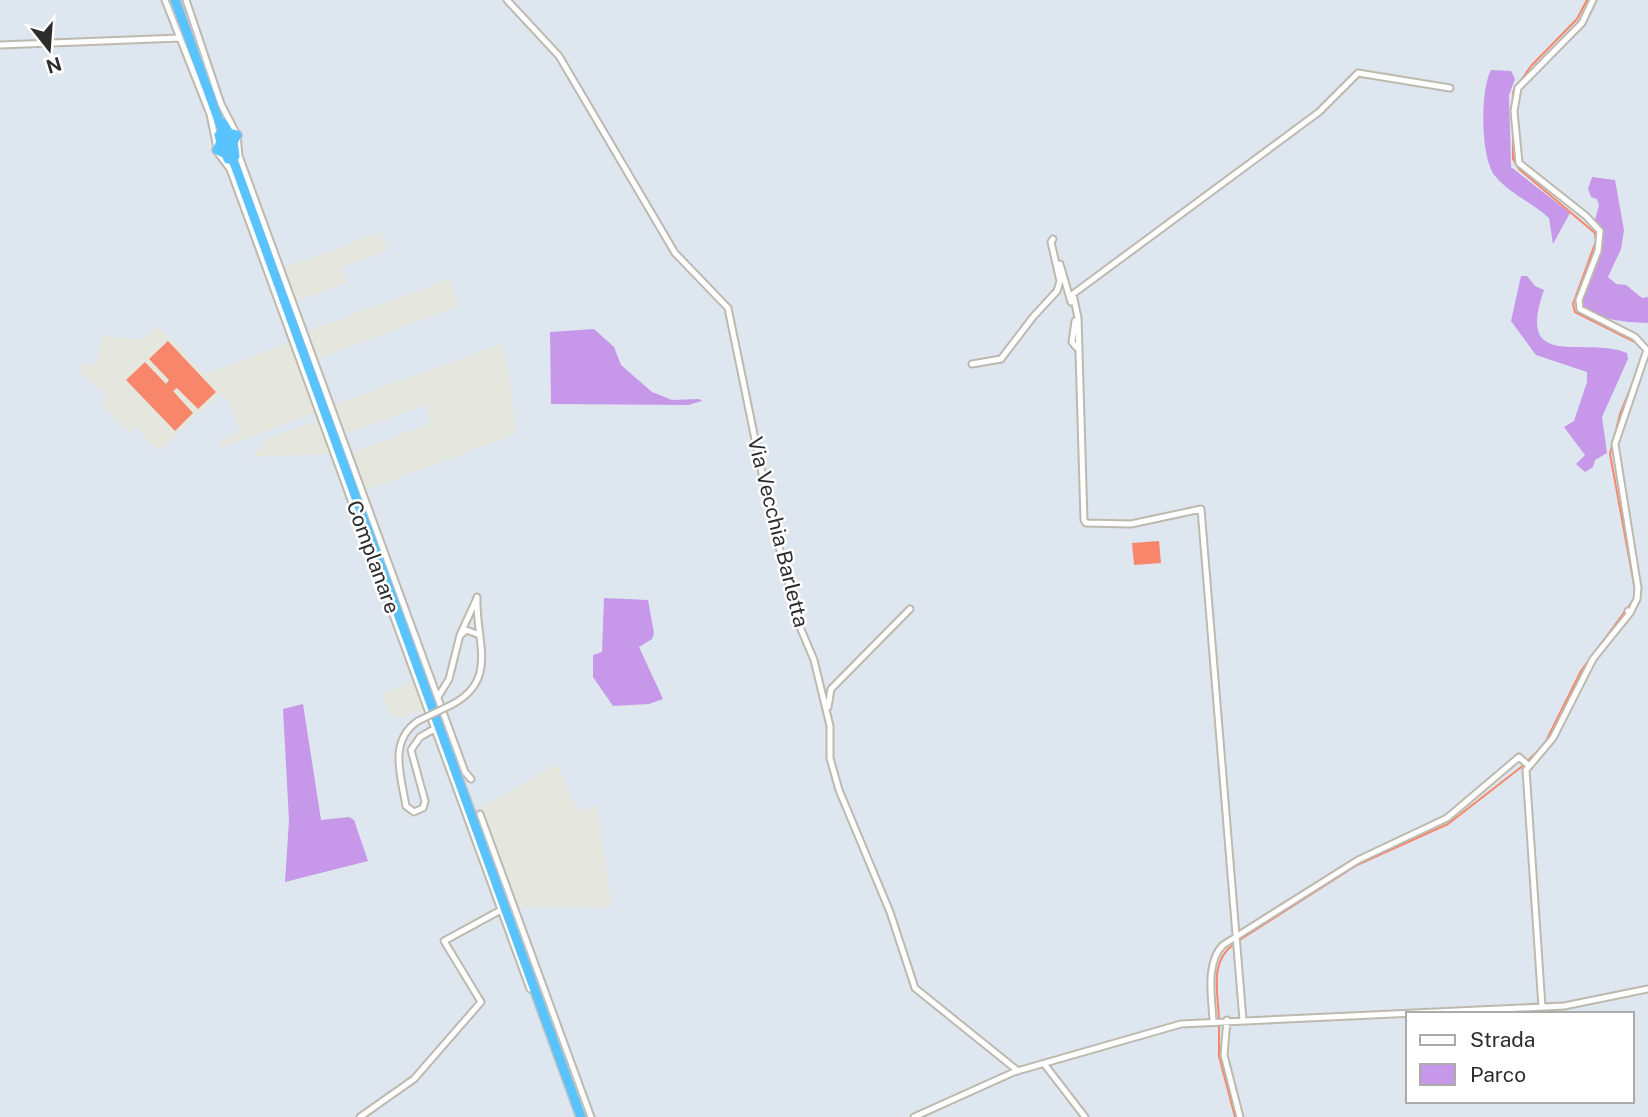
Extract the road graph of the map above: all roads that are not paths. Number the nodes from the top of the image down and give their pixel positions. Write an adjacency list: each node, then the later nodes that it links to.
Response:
1 (165, 0): 6 (street, Complanare)
2 (175, 0): 9 (highway)
3 (186, 0): 10 (street, Complanare)
4 (507, 0): 26 (street, Via Vecchia Barletta)
5 (1593, 0): 27 (street)
6 (180, 38): 7 (street); 11 (street, Complanare)
7 (0, 45)
8 (1450, 88): 14 (street)
9 (220, 123): 10 (highway); 11 (highway); 12 (highway); 13 (highway)
10 (237, 135): 12 (highway); 21 (street, Complanare)
11 (217, 150): 13 (highway); 25 (street, Complanare)
12 (235, 156): 41 (highway)
13 (234, 166): 41 (highway)
14 (1076, 347): 15 (street); 31 (street)
15 (972, 364)
16 (910, 609): 26 (street)
17 (468, 618): 18 (street); 18 (street); 19 (street); 20 (street)
18 (476, 621): 20 (street)
19 (460, 635): 20 (street); 22 (street)
20 (480, 635): 25 (street, bridge)
21 (429, 677): 22 (street); 23 (street, Complanare)
22 (446, 683): 23 (street); 24 (street)
23 (434, 690): 24 (street, Complanare)
24 (439, 703): 28 (street, Complanare)
25 (435, 729): 30 (street, Complanare)
26 (830, 758): 39 (street, Via Vecchia Barletta)
27 (1527, 763): 31 (street); 33 (street)
28 (471, 779)
29 (480, 814): 41 (street)
30 (500, 910): 40 (street); 41 (street, Complanare)
31 (1236, 940): 36 (street); 37 (street)
32 (1648, 989): 33 (street)
33 (1542, 1007): 34 (street)
34 (1427, 1012)
35 (1406, 1013): 37 (street)
36 (1219, 1020): 37 (street); 38 (street); 44 (street)
37 (1242, 1020)
38 (1045, 1065): 39 (street); 43 (street)
39 (1018, 1071): 42 (street)
40 (360, 1117)
41 (582, 1117)
42 (914, 1117)
43 (1085, 1117)
44 (1240, 1117)

